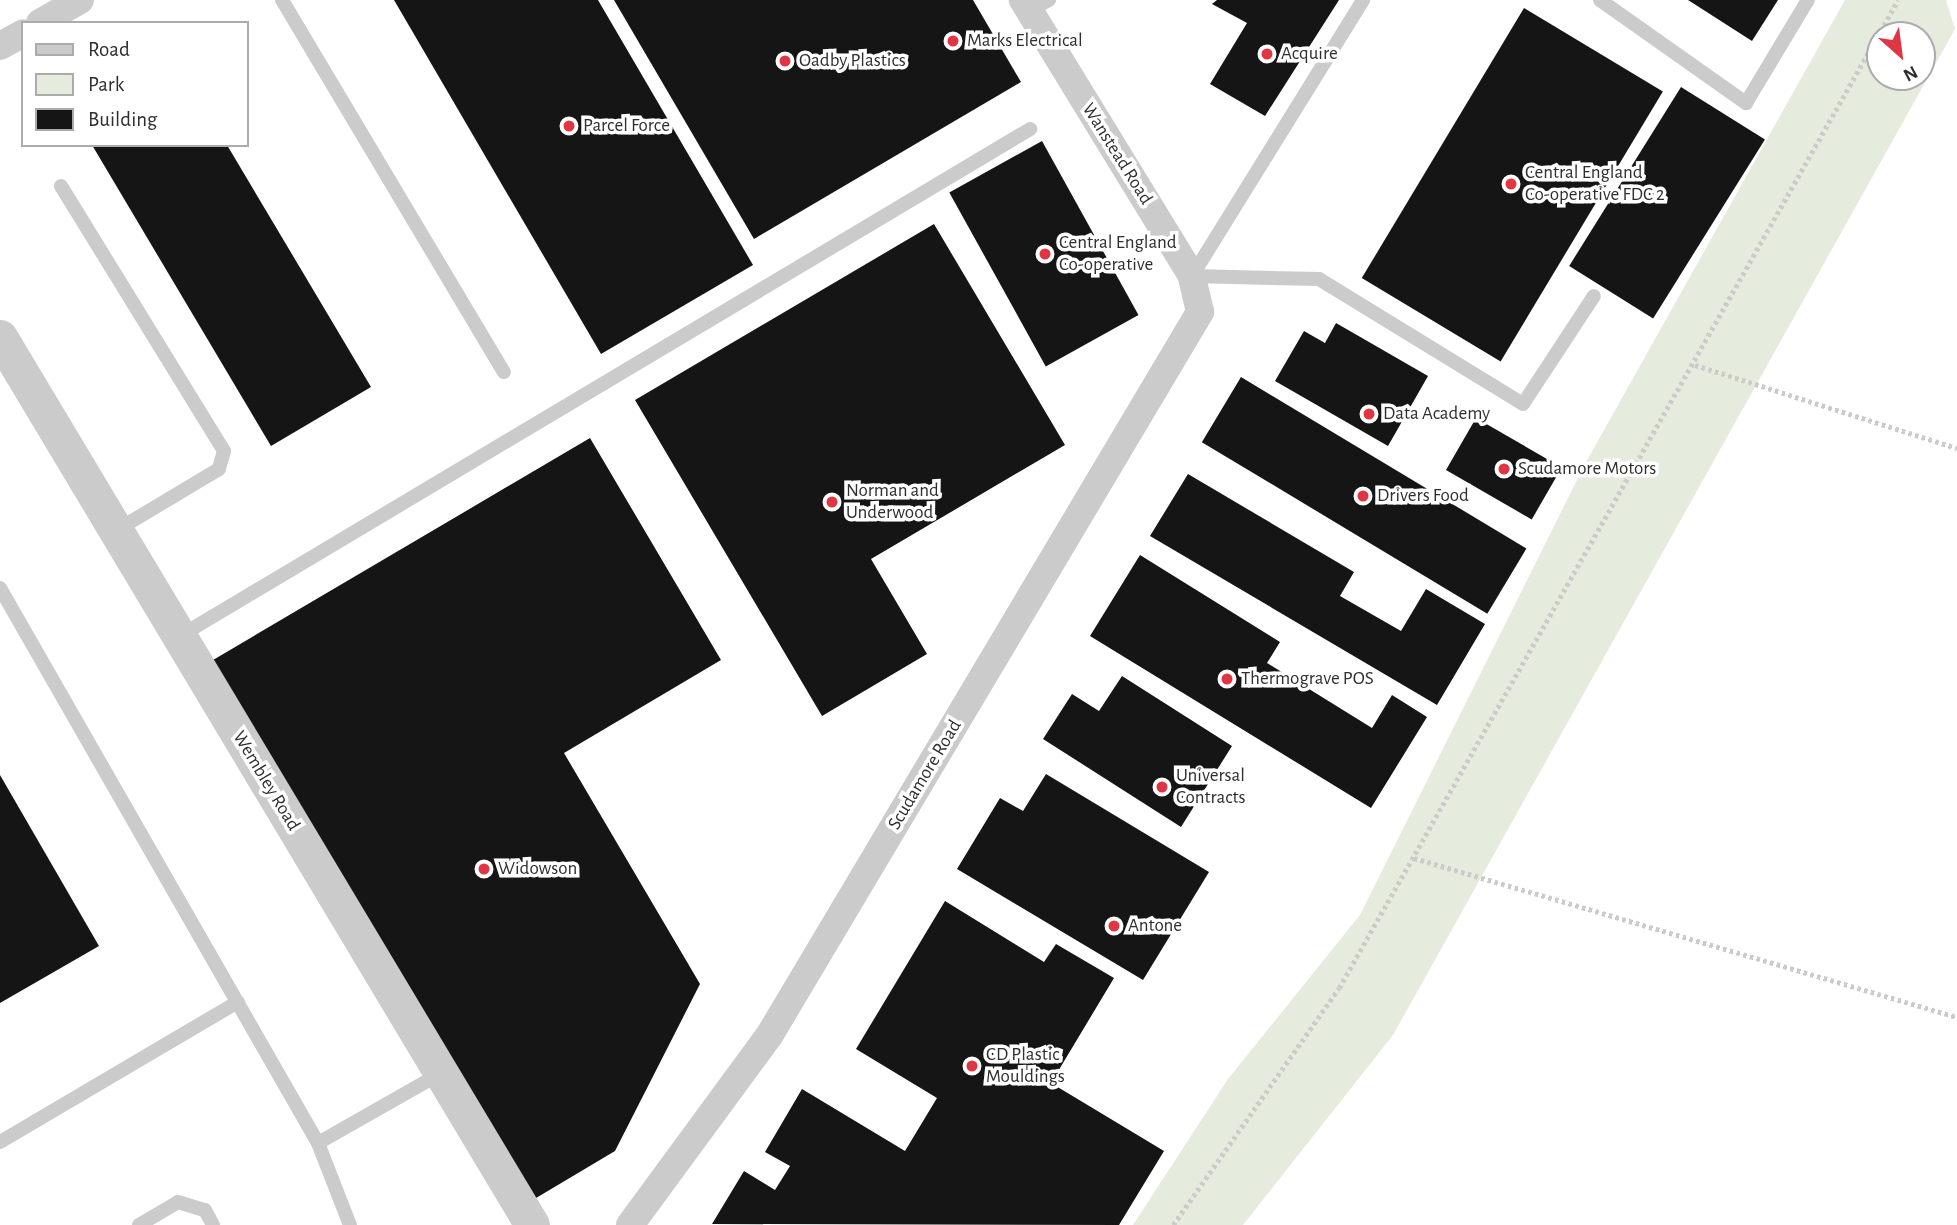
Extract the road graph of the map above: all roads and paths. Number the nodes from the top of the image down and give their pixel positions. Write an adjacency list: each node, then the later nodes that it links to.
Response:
1 (80, 0): 8 (street)
2 (282, 0): 18 (lane)
3 (1363, 0): 13 (lane)
4 (1600, 0): 5 (lane)
5 (1808, 0)
6 (1898, 0): 17 (path)
7 (1034, 4): 13 (street, Wanstead Road)
8 (43, 21)
9 (21, 34): 10 (street)
10 (0, 46)
11 (1030, 130): 22 (lane)
12 (61, 186): 20 (lane)
13 (1192, 276): 14 (lane); 15 (street, Wanstead Road)
14 (1594, 296)
15 (1200, 312): 33 (street, Scudamore Road)
16 (0, 337): 20 (street, Wembley Road)
17 (1695, 365): 19 (path); 23 (path)
18 (504, 372)
19 (1957, 448)
20 (116, 531): 22 (street, Wembley Road)
21 (0, 588): 24 (lane)
22 (179, 636): 26 (street, Wembley Road)
23 (1414, 858): 25 (path); 34 (path)
24 (239, 1002): 27 (lane); 28 (lane)
25 (1957, 1017)
26 (441, 1073): 28 (lane); 32 (street, Wembley Road)
27 (0, 1142)
28 (318, 1143): 31 (lane)
29 (139, 1225): 30 (lane)
30 (213, 1225)
31 (350, 1225)
32 (532, 1225)
33 (630, 1225)
34 (1173, 1225)

